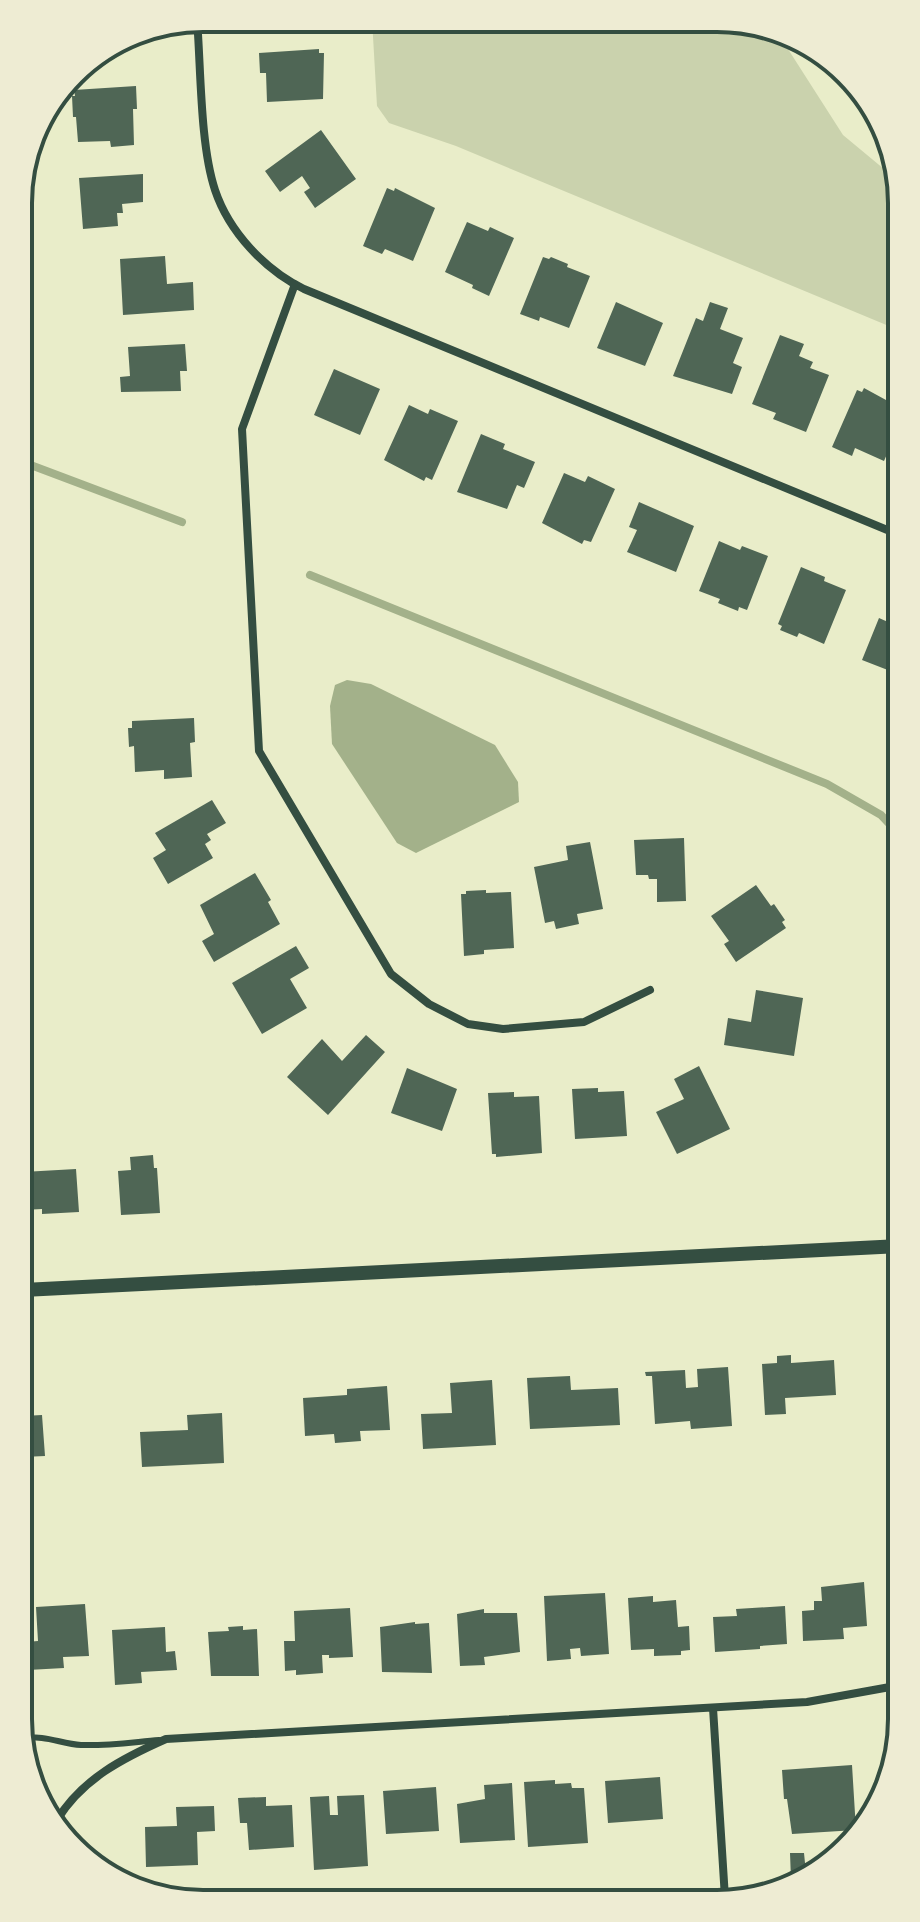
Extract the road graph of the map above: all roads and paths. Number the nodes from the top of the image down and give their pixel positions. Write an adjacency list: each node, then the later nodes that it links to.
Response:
1 (198, 32): 2 (street)
2 (295, 284): 3 (street); 4 (street)
3 (888, 530)
4 (650, 990)
5 (888, 1247): 6 (street)
6 (32, 1290)
7 (888, 1687): 8 (street)
8 (713, 1708): 10 (street); 12 (street)
9 (33, 1737): 10 (lane)
10 (166, 1739): 11 (street)
11 (61, 1814)
12 (724, 1890)

